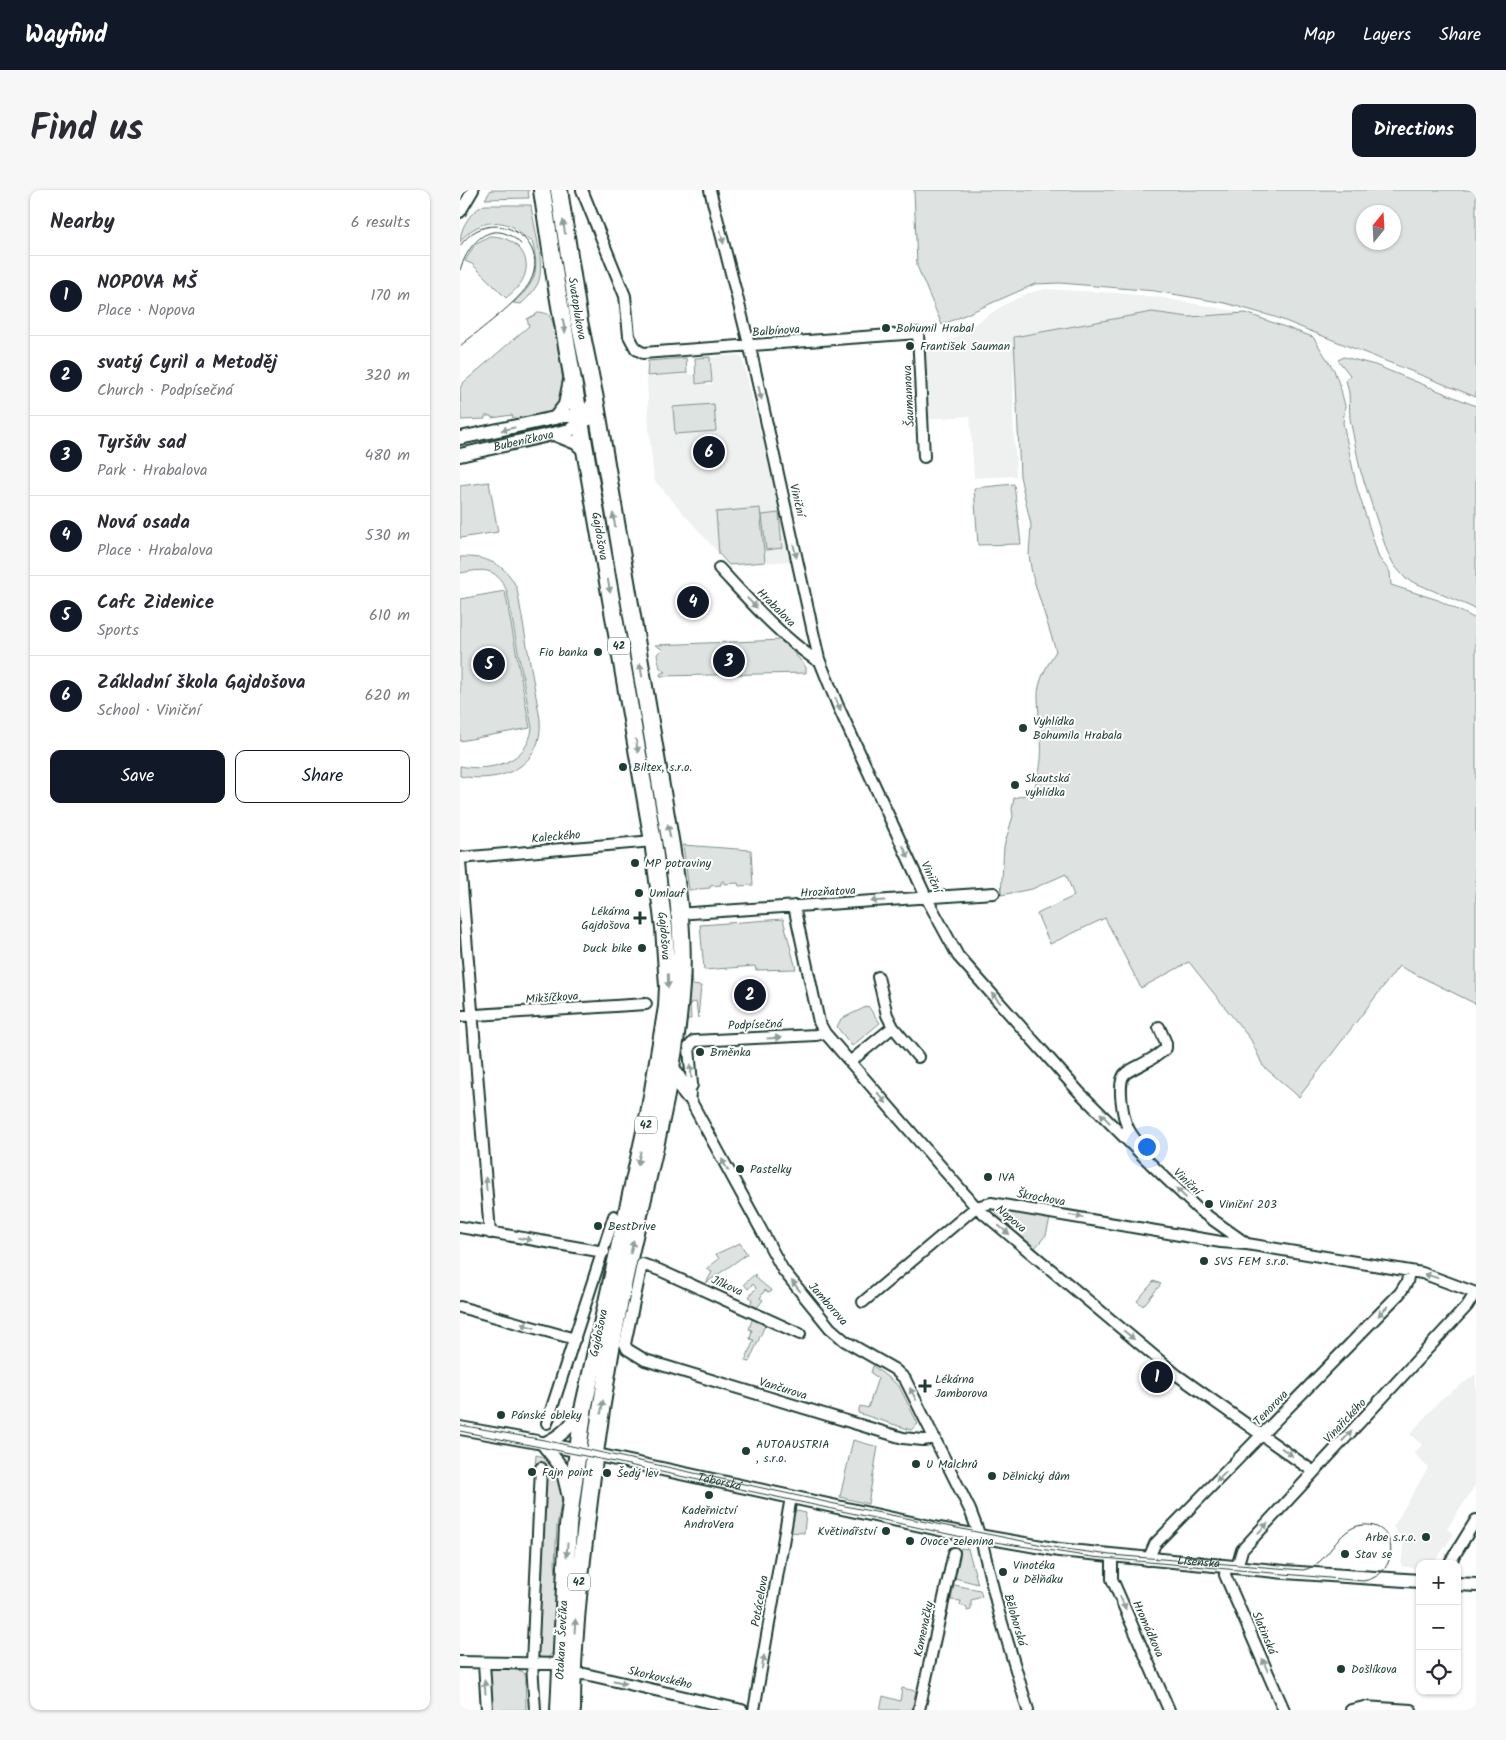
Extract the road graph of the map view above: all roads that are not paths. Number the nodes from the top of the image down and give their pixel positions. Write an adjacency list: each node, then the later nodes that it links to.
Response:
1 (473, 190): 6 (street)
2 (542, 190): 9 (main road, Svatoplukova / 42, one-way to 9)
3 (559, 190): 11 (main road, Svatoplukova / 42, one-way to 3)
4 (582, 190): 8 (street, Balbínova)
5 (710, 190): 8 (street, Viniční, one-way to 8)
6 (460, 212)
7 (918, 333): 8 (street, Balbínova); 16 (street, Šaumannova)
8 (749, 345): 18 (street, Viniční, one-way to 18)
9 (571, 370): 10 (street); 11 (main road, Svatoplukova / 42)
10 (555, 418): 11 (street, Bubeníčkova); 13 (street, Bubeníčkova, one-way to 13)
11 (586, 421): 12 (street, Bubeníčkova); 14 (main road, Gajdošova / 42); 26 (main road, Gajdošova / 42, one-way to 11)
12 (554, 434): 14 (street); 15 (street, Bubeníčkova)
13 (460, 438)
14 (585, 451): 19 (main road, Gajdošova / 42, one-way to 19)
15 (460, 455)
16 (924, 457)
17 (719, 568): 18 (street, Hrabalova, one-way to 18)
18 (819, 659): 23 (street, Viniční, one-way to 23)
19 (653, 841): 20 (street, Kaleckého); 25 (main road, Gajdošova / 42)
20 (460, 858)
21 (460, 862): 29 (street)
22 (994, 893): 23 (street, Hrozňatova)
23 (927, 898): 24 (street, Hrozňatova, one-way to 24); 38 (street, Viniční, one-way to 23)
24 (794, 906): 26 (street, Hrozňatova); 33 (street, Nopova)
25 (663, 914): 26 (street, Hrozňatova); 52 (main road, Gajdošova / 42, one-way to 52)
26 (679, 914): 36 (main road, Gajdošova / 42)
27 (878, 977): 31 (street)
28 (646, 1004): 29 (street, Mikšíčkova)
29 (472, 1015): 30 (street, Mikšíčkova); 42 (street, one-way to 29)
30 (460, 1016)
31 (893, 1027): 34 (street); 35 (street)
32 (1158, 1027): 38 (street)
33 (824, 1033): 35 (street, Nopova); 37 (street, Podpísečná, one-way to 33)
34 (918, 1057)
35 (851, 1061): 39 (street, Nopova, one-way to 39)
36 (671, 1068): 37 (main road); 59 (main road, Gajdošova / 42, one-way to 36)
37 (687, 1094): 56 (street, Jamborova, one-way to 37)
38 (1140, 1152): 43 (street, Viniční, one-way to 38)
39 (976, 1207): 43 (street, Škrochova, one-way to 43); 47 (street); 55 (street, Nopova, one-way to 55)
40 (614, 1216): 44 (street, Gajdošova)
41 (460, 1227): 42 (street)
42 (490, 1232): 44 (street, one-way to 44)
43 (1248, 1244): 45 (street, Viniční)
44 (604, 1252): 50 (street, Gajdošova)
45 (1409, 1271): 46 (street, Viniční, one-way to 45); 55 (street, Tenorova, one-way to 55)
46 (1476, 1293): 61 (street, Vinařického, one-way to 46)
47 (862, 1302)
48 (460, 1307): 50 (street, one-way to 48)
49 (800, 1334): 51 (street, Jílkova)
50 (575, 1339): 53 (street, Gajdošova)
51 (627, 1349): 56 (street, Vančurova)
52 (584, 1405): 57 (street); 58 (main road, Gajdošova / 42)
53 (547, 1423)
54 (460, 1428): 57 (street, Táborská)
55 (1263, 1434): 61 (street, Nopova, one-way to 61); 68 (street, Tenorova, one-way to 68)
56 (935, 1438): 65 (street, Jamborova)
57 (544, 1444): 58 (street, Táborská); 63 (street)
58 (577, 1451): 59 (street, Táborská); 63 (main road, Otakara Ševčíka / 42)
59 (595, 1455): 62 (street, Táborská); 78 (main road, Otakara Ševčíka / 42, one-way to 59)
60 (541, 1468): 76 (street)
61 (1314, 1472): 70 (street, Vinařického, one-way to 61)
62 (790, 1497): 65 (street, Táborská); 85 (street, Potácelova, one-way to 62)
63 (570, 1502): 77 (main road, Otakara Ševčíka / 42, one-way to 77)
64 (1476, 1520): 69 (street)
65 (980, 1536): 67 (street, Líšeňská); 87 (street, Bělohorská)
66 (954, 1553): 86 (street, Kamenačky)
67 (1112, 1557): 68 (street, Líšeňská); 88 (street, Hromádkova, one-way to 88)
68 (1148, 1560): 70 (street, Líšeňská)
69 (1451, 1560)
70 (1231, 1567): 71 (street, Líšeňská); 89 (street, Slatinská, one-way to 70)
71 (1416, 1581)
72 (1461, 1584): 73 (street)
73 (1476, 1585)
74 (460, 1662): 75 (street)
75 (484, 1663): 76 (street); 80 (street, one-way to 75)
76 (532, 1664): 77 (street); 81 (street)
77 (560, 1664): 82 (main road, Otakara Ševčíka / 42)
78 (572, 1676): 83 (main road, Otakara Ševčíka / 42); 84 (street, Skorkovského, one-way to 84)
79 (1386, 1709): 90 (street); 91 (street)
80 (487, 1710)
81 (535, 1710)
82 (559, 1710)
83 (572, 1710)
84 (742, 1710)
85 (754, 1710)
86 (919, 1710)
87 (1028, 1710)
88 (1169, 1710)
89 (1284, 1710)
90 (1351, 1710)
91 (1411, 1710)

